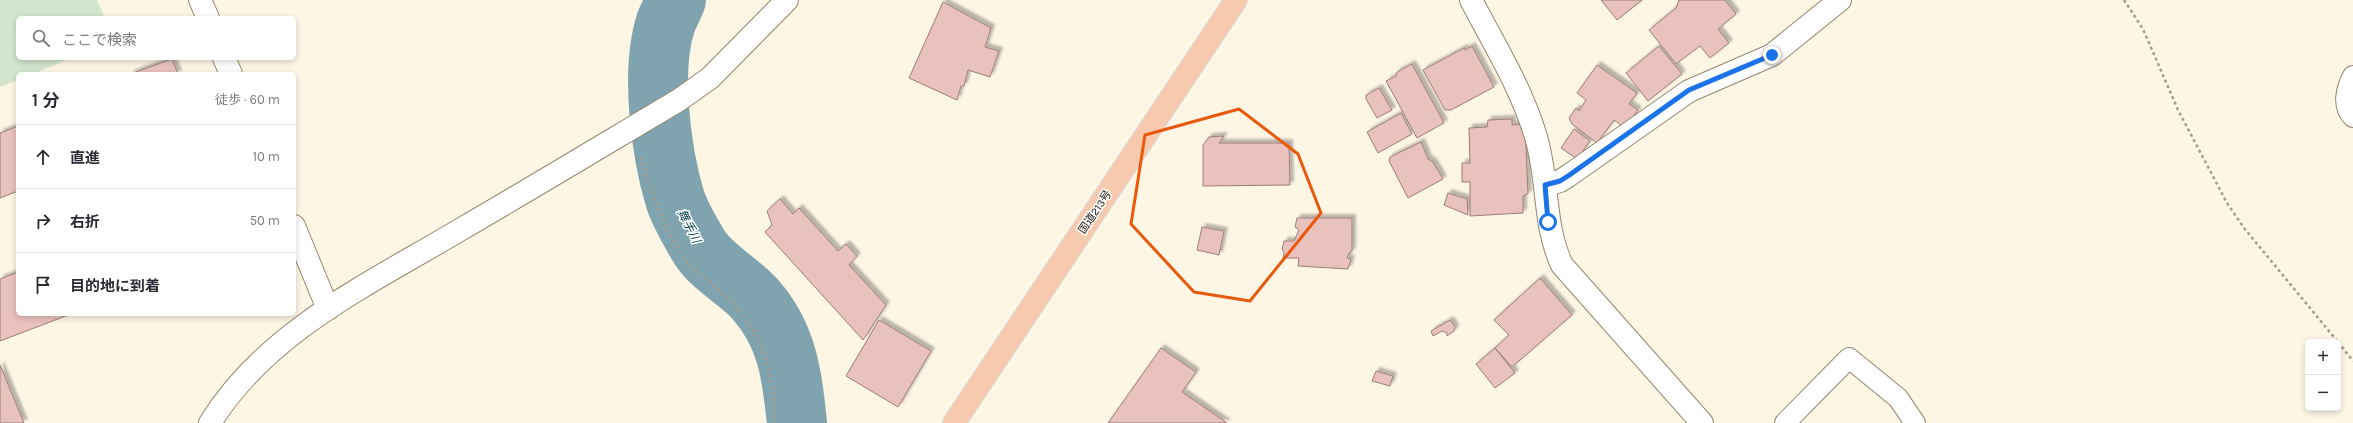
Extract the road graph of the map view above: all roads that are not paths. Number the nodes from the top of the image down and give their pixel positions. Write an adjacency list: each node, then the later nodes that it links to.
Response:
1 (200, 0): 6 (street)
2 (1236, 0): 15 (highway, 国道213号)
3 (1471, 0): 11 (street)
4 (1840, 0): 11 (street)
5 (779, 4): 13 (street)
6 (207, 16)
7 (225, 60): 8 (street)
8 (230, 72)
9 (2353, 76): 10 (lane)
10 (2353, 118)
11 (1545, 185): 16 (street)
12 (296, 231): 13 (street)
13 (328, 309): 14 (street)
14 (210, 423)
15 (954, 423)
16 (1702, 423)
17 (1786, 423): 18 (lane)
18 (1915, 423)

